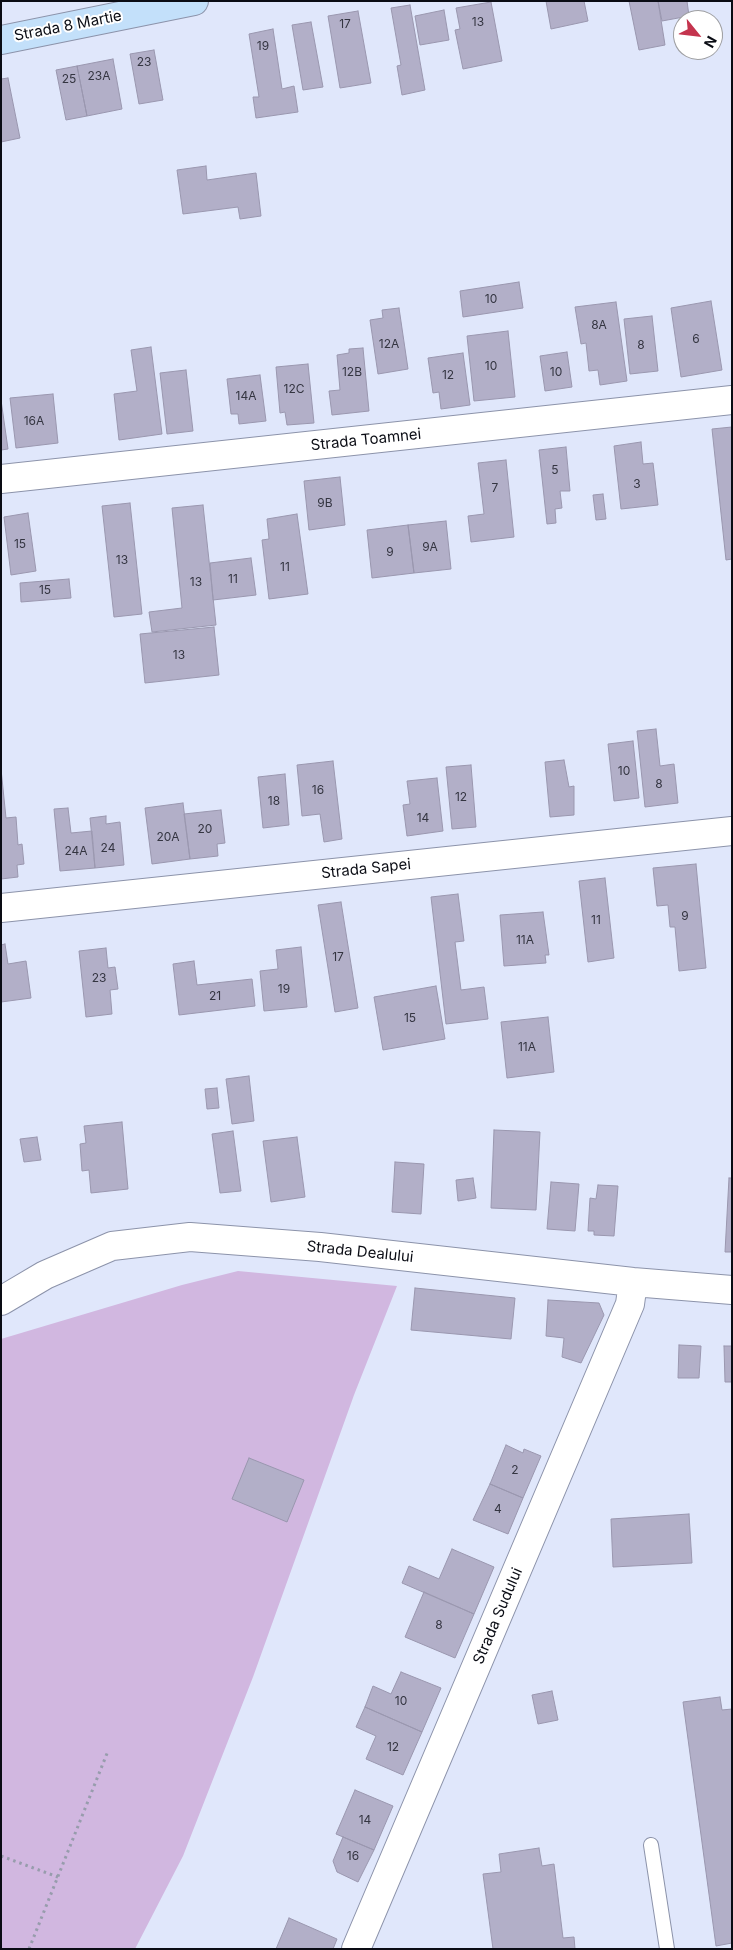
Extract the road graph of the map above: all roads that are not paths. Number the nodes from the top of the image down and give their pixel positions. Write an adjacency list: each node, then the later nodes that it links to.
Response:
1 (194, 1): 2 (street, Strada 8 Martie)
2 (1, 40)
3 (732, 400): 4 (street, Strada Toamnei)
4 (1, 480)
5 (732, 831): 6 (street, Strada Sapei)
6 (1, 908)
7 (634, 1282): 8 (street, Strada Dealului); 9 (street, Strada Dealului); 11 (street, Strada Sudului)
8 (732, 1290)
9 (1, 1301)
10 (651, 1844): 12 (lane)
11 (356, 1949)
12 (667, 1949)

